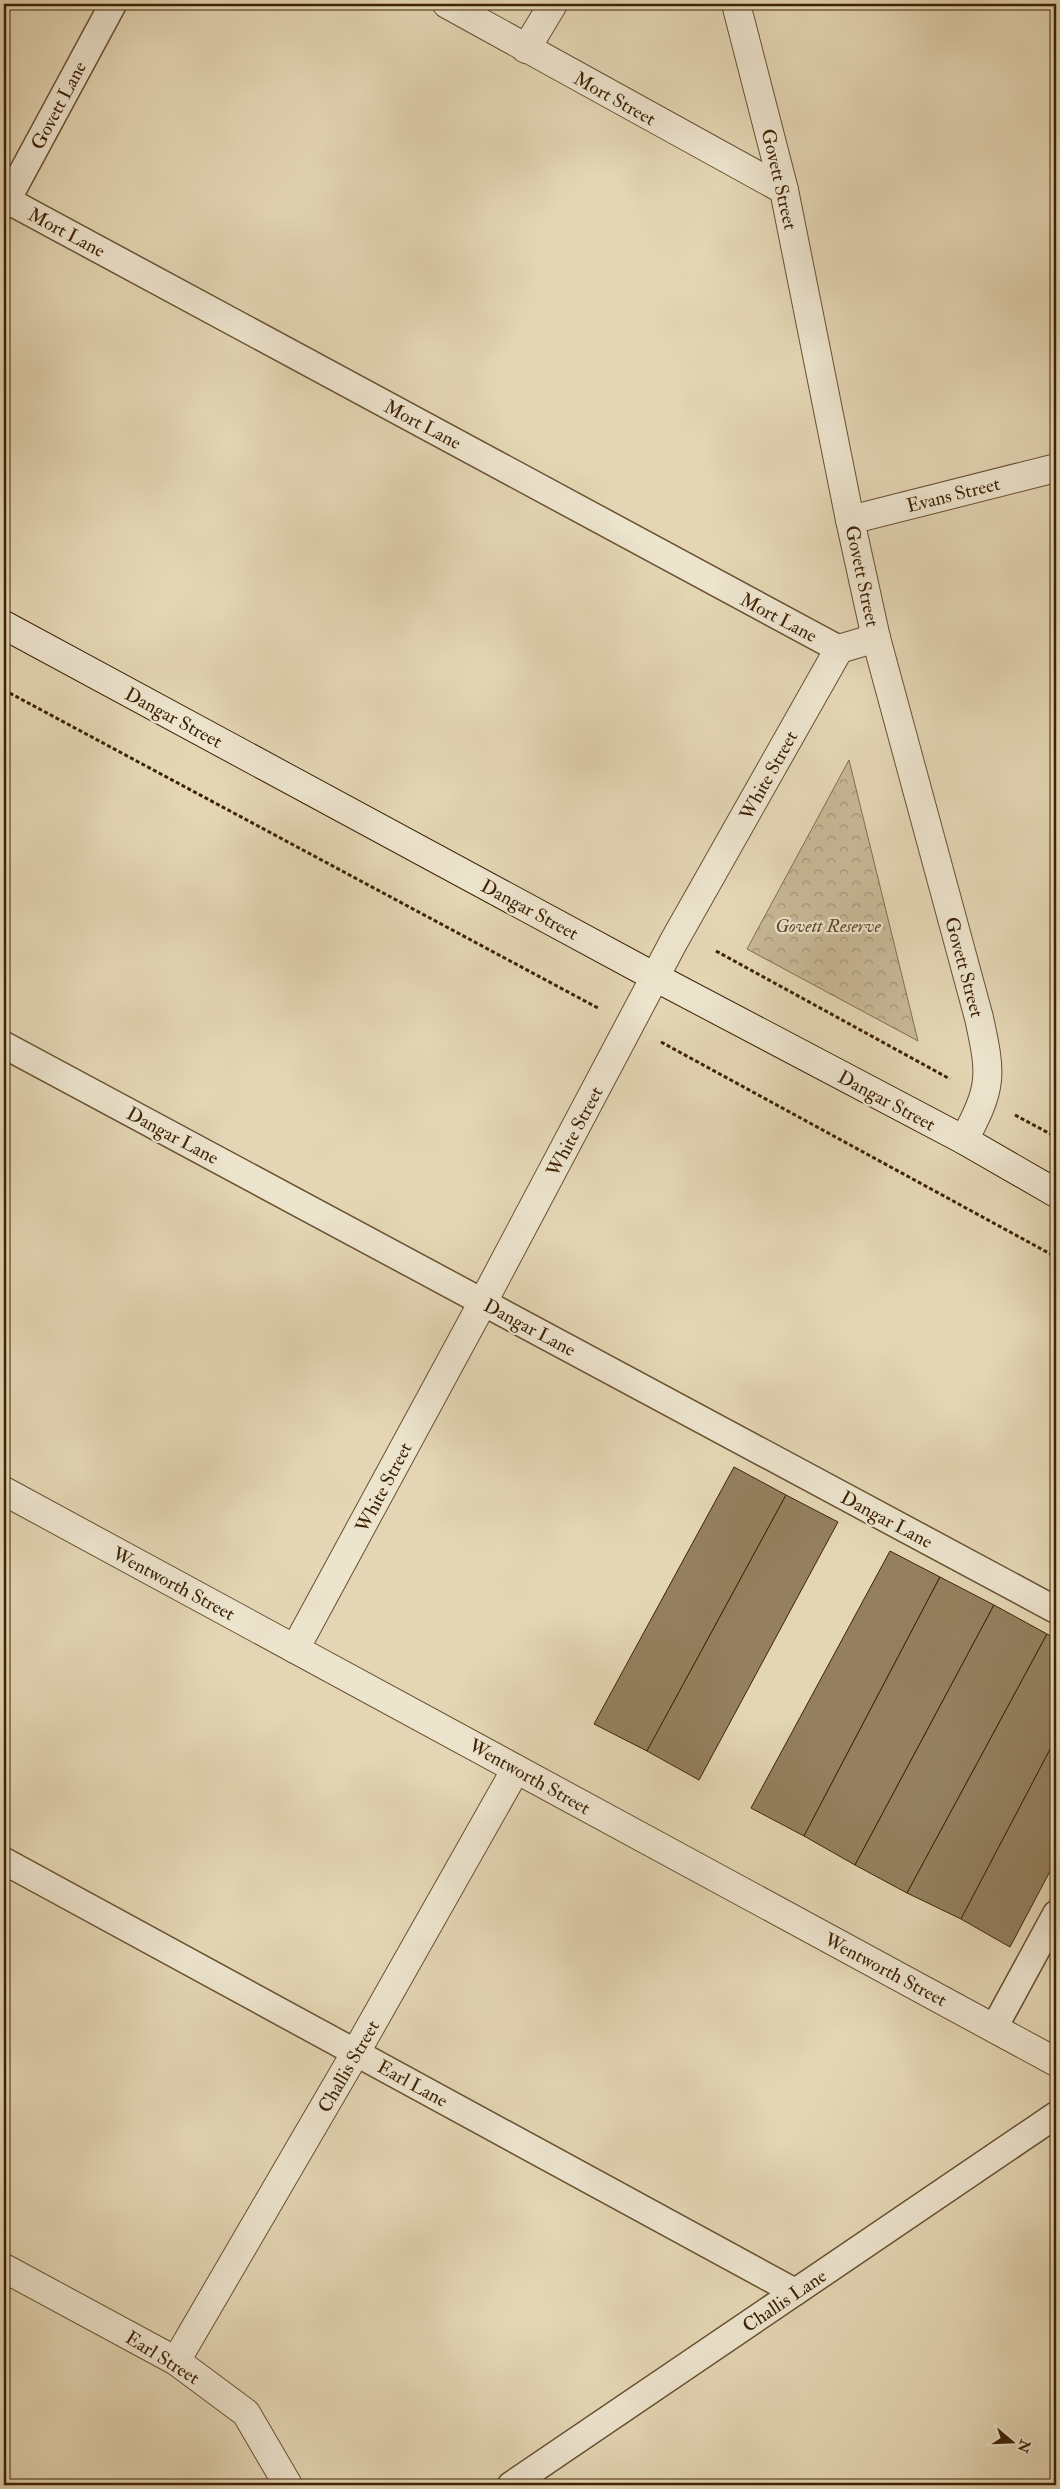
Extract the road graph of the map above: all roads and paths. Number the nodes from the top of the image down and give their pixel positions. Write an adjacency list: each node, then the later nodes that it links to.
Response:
1 (113, 4): 7 (lane, Govett Lane)
2 (447, 4): 5 (street, Mort Street)
3 (553, 4): 5 (street)
4 (736, 4): 6 (street, Govett Street)
5 (526, 49): 6 (street, Mort Street)
6 (784, 190): 9 (street, Govett Street)
7 (5, 203): 12 (lane, Mort Lane)
8 (1056, 468): 9 (street, Evans Street)
9 (850, 520): 11 (street, Govett Street)
10 (4, 625): 15 (street, Dangar Street)
11 (876, 638): 12 (street); 18 (street, Govett Street)
12 (839, 649): 15 (street, White Street)
13 (4, 690): 16 (path)
14 (716, 951): 18 (path)
15 (655, 977): 16 (street, White Street); 20 (street, Dangar Street)
16 (630, 1025): 22 (path); 23 (street, White Street)
17 (4, 1044): 23 (lane, Dangar Lane)
18 (984, 1098): 19 (path); 20 (street, Govett Street)
19 (1056, 1137)
20 (964, 1140): 21 (street, Dangar Street)
21 (1056, 1193)
22 (1056, 1257)
23 (483, 1302): 25 (lane, Dangar Lane); 26 (street, White Street)
24 (4, 1491): 26 (street, Wentworth Street)
25 (1056, 1610)
26 (295, 1649): 27 (street, Wentworth Street)
27 (516, 1769): 30 (street, Wentworth Street); 31 (street, Challis Street)
28 (4, 1861): 31 (lane, Earl Lane)
29 (1056, 1914): 30 (lane)
30 (994, 2028): 32 (street, Wentworth Street)
31 (356, 2052): 35 (lane, Earl Lane); 36 (street, Challis Street)
32 (1056, 2062)
33 (1056, 2115): 35 (lane, Challis Lane)
34 (4, 2268): 36 (street, Earl Street)
35 (795, 2292): 38 (lane, Challis Lane)
36 (176, 2361): 37 (street, Earl Street)
37 (288, 2485)
38 (511, 2485)

